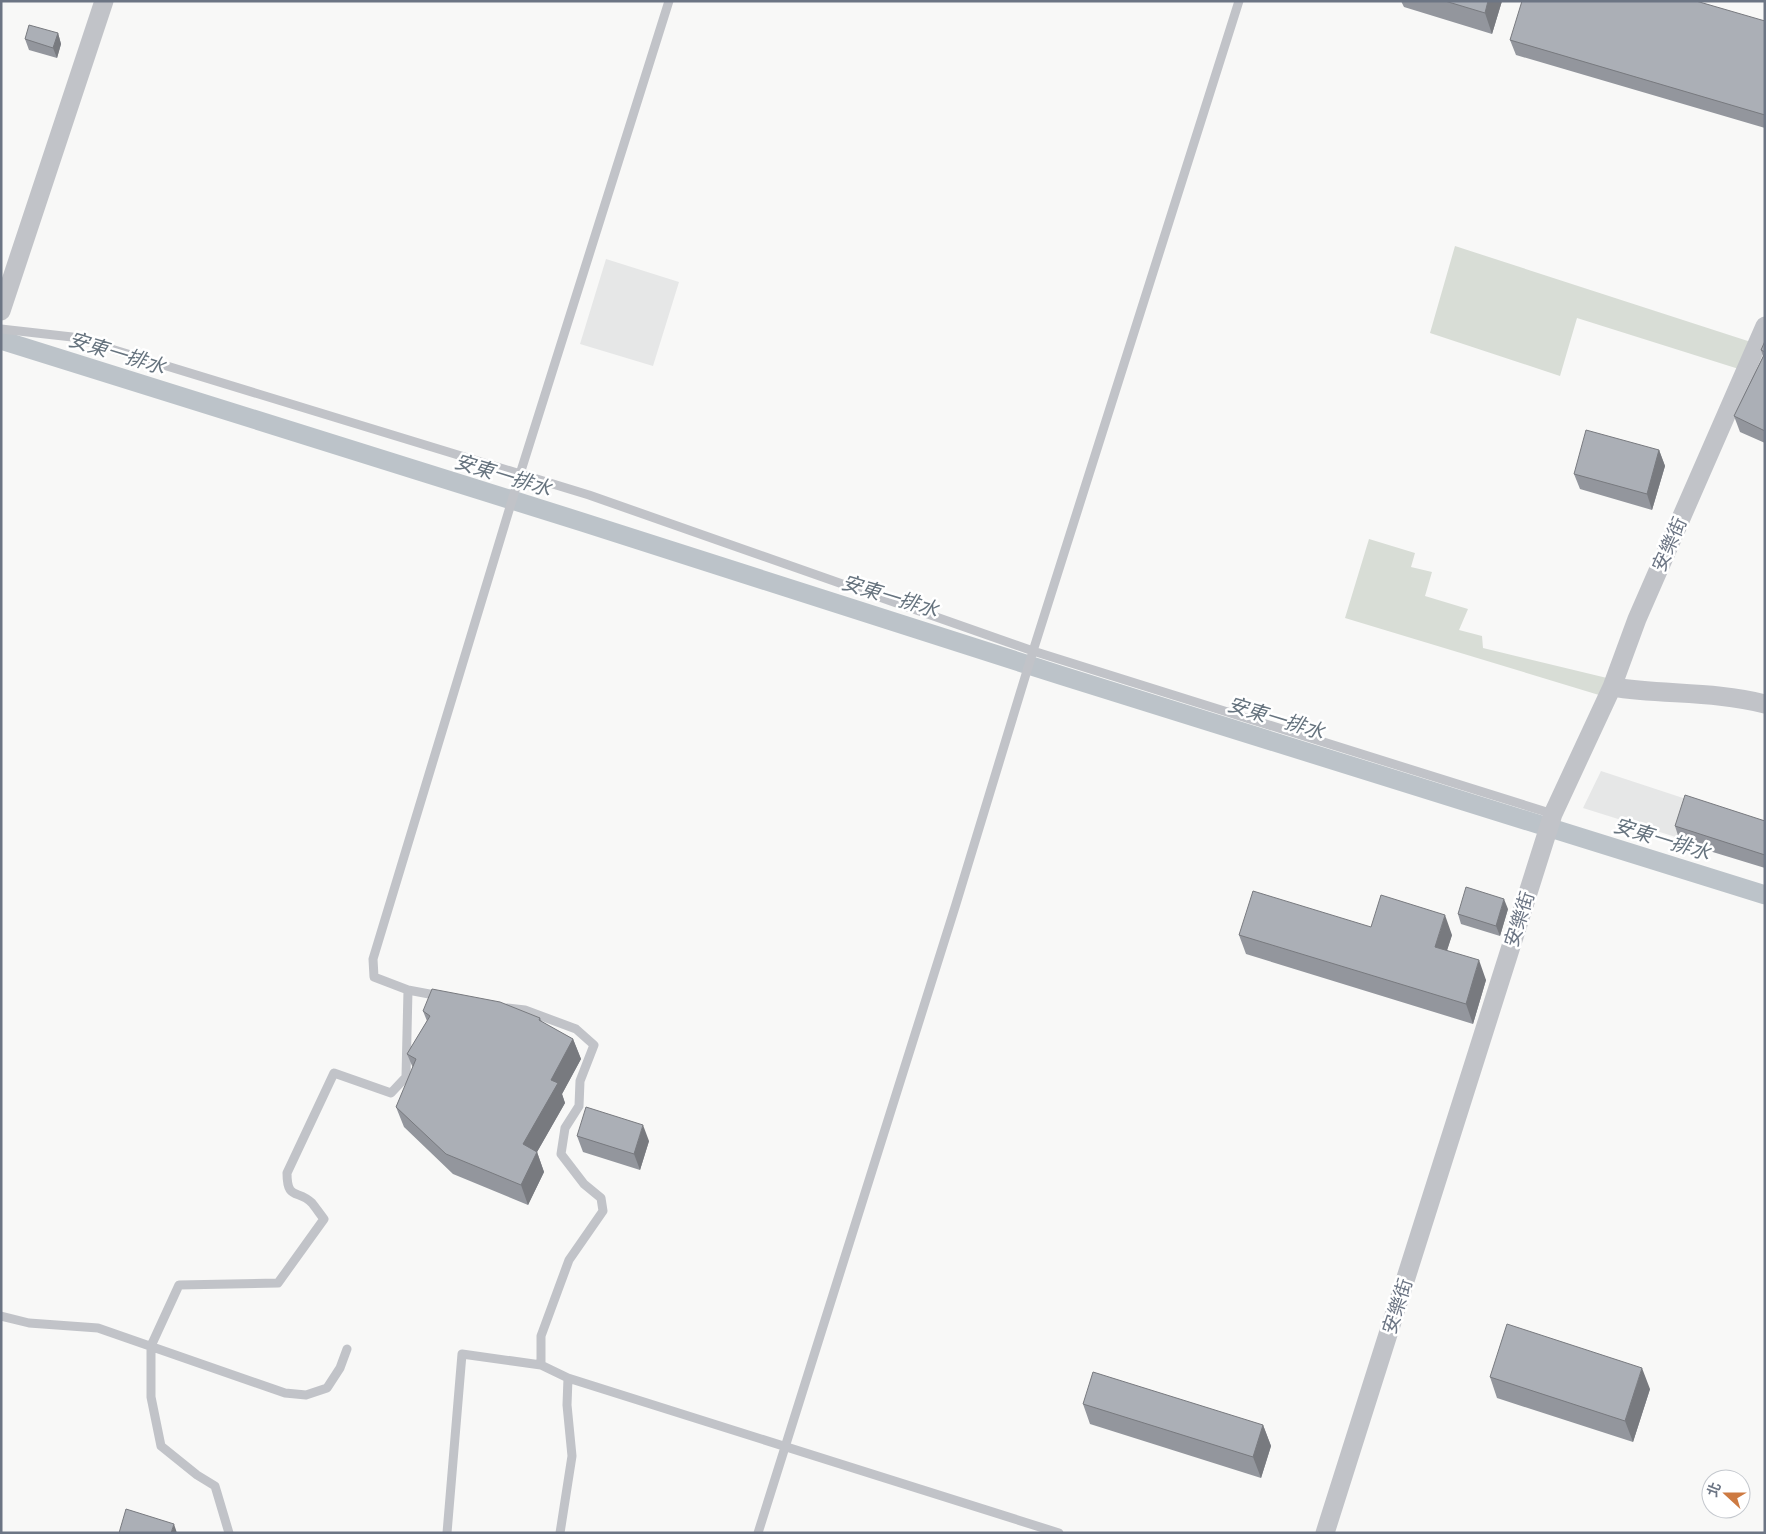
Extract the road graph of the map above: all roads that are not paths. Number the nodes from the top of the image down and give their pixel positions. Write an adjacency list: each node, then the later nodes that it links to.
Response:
1 (104, 1): 4 (street)
2 (669, 1): 7 (lane)
3 (1239, 1): 8 (lane)
4 (1, 311)
5 (1765, 326): 9 (street, 安樂街)
6 (1, 328): 7 (lane)
7 (520, 474): 8 (lane); 12 (lane)
8 (1033, 651): 11 (lane); 20 (lane)
9 (1612, 687): 10 (street); 11 (street, 安樂街)
10 (1765, 704)
11 (1553, 814): 26 (street, 安樂街)
12 (408, 990): 13 (lane); 16 (lane)
13 (445, 997)
14 (499, 1006): 18 (lane)
15 (1, 1316): 16 (lane)
16 (151, 1346): 17 (lane); 21 (lane)
17 (347, 1349)
18 (541, 1364): 19 (lane); 22 (lane)
19 (568, 1378): 20 (lane); 23 (lane)
20 (784, 1447): 24 (lane); 25 (lane)
21 (229, 1533)
22 (447, 1533)
23 (560, 1533)
24 (758, 1533)
25 (1059, 1533)
26 (1325, 1533)

